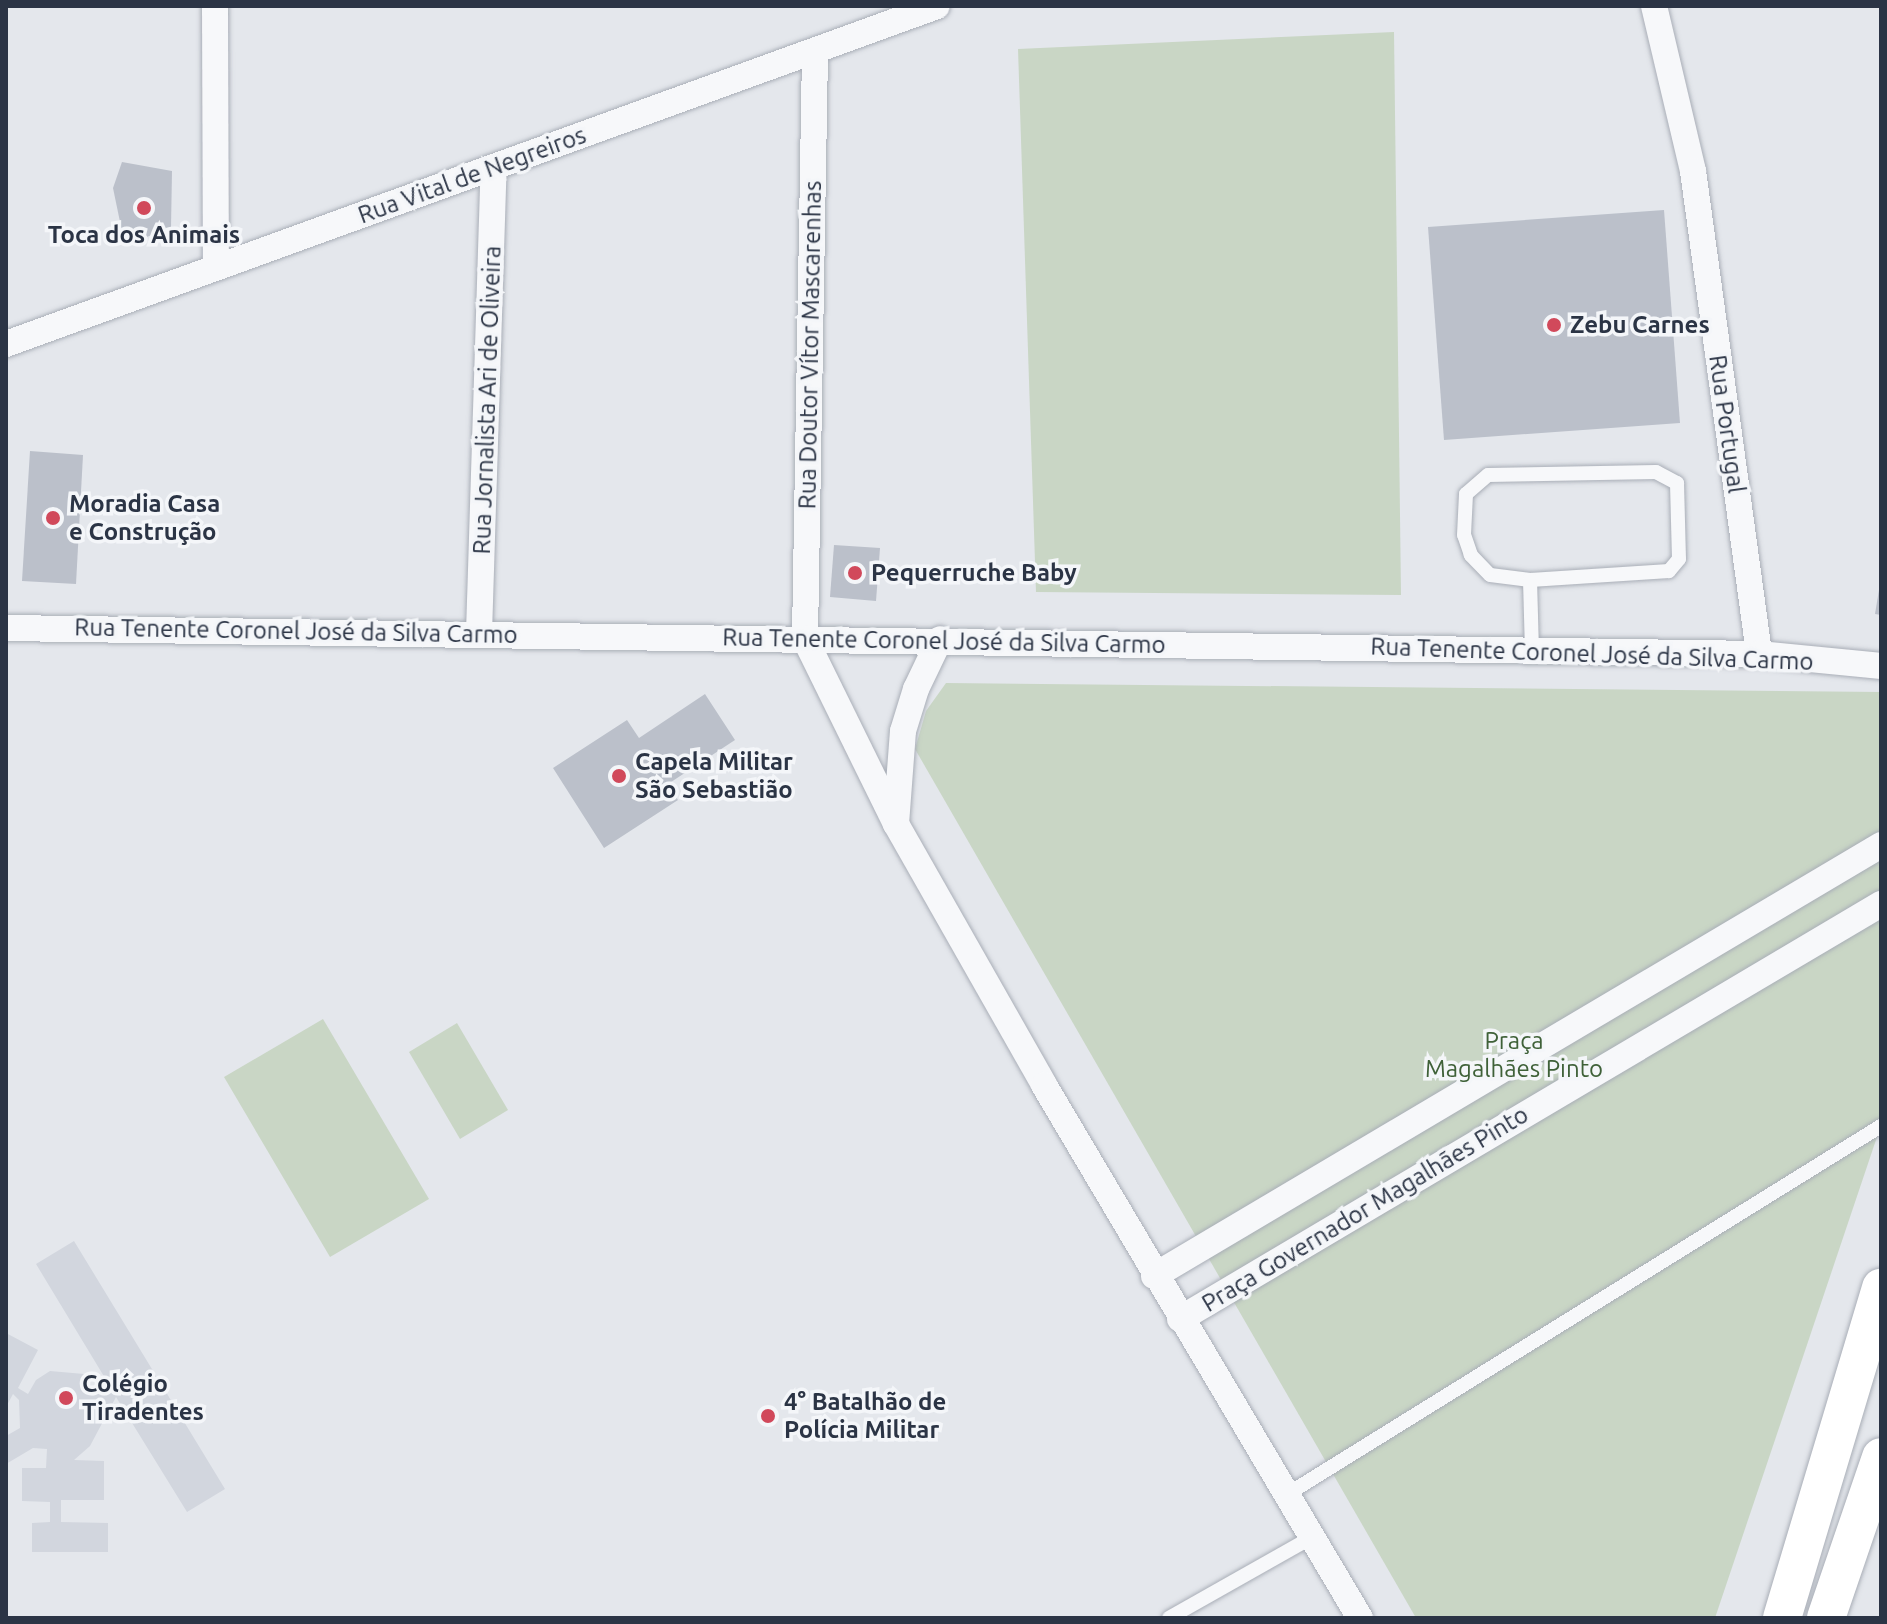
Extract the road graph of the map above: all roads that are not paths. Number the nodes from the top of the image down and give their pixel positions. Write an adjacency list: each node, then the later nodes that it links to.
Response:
1 (215, 6): 6 (street)
2 (937, 6): 4 (street, Rua Vital de Negreiros)
3 (1654, 6): 14 (street, Rua Portugal)
4 (815, 52): 5 (street, Rua Vital de Negreiros); 11 (street, Rua Doutor Vítor Mascarenhas)
5 (494, 167): 6 (street, Rua Vital de Negreiros); 10 (street, Rua Jornalista Ari de Oliveira)
6 (216, 267): 7 (street, Rua Vital de Negreiros)
7 (6, 344)
8 (1530, 580): 8 (lane); 13 (lane)
9 (6, 628): 10 (street, Rua Tenente Coronel José da Silva Carmo)
10 (479, 633): 11 (street, Rua Tenente Coronel José da Silva Carmo)
11 (805, 639): 12 (street, Rua Tenente Coronel José da Silva Carmo); 16 (street, Praça Governador Magalhães Pinto)
12 (940, 639): 13 (street, Rua Tenente Coronel José da Silva Carmo); 16 (street)
13 (1532, 650): 14 (street, Rua Tenente Coronel José da Silva Carmo)
14 (1759, 654): 15 (street, Rua Tenente Coronel José da Silva Carmo)
15 (1881, 666)
16 (896, 824): 20 (street, Praça Governador Magalhães Pinto)
17 (1881, 845): 20 (street, Praça Governador Magalhães Pinto)
18 (1881, 904): 22 (street, Praça Governador Magalhães Pinto)
19 (1881, 1126): 24 (lane)
20 (1154, 1276): 22 (street, Praça Governador Magalhães Pinto)
21 (1881, 1287): 28 (street)
22 (1180, 1319): 24 (street, Praça Governador Magalhães Pinto)
23 (1881, 1457): 29 (street)
24 (1286, 1495): 25 (street, Praça Governador Magalhães Pinto)
25 (1312, 1537): 26 (lane); 27 (street, Praça Governador Magalhães Pinto)
26 (1169, 1618)
27 (1360, 1618)
28 (1782, 1618)
29 (1826, 1618)

